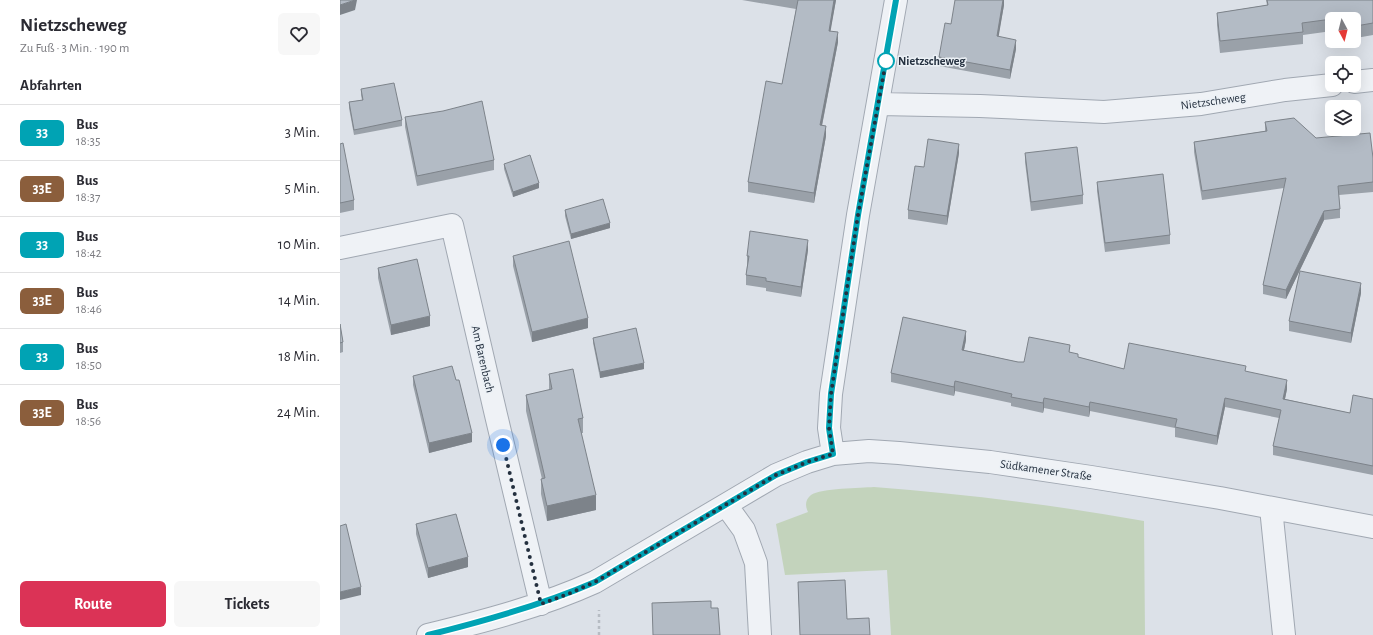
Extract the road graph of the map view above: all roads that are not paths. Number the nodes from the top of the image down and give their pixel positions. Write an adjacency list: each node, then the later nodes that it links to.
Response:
1 (896, 0): 5 (street)
2 (1373, 80): 3 (street)
3 (1361, 81)
4 (1325, 86): 5 (street, Nietzscheweg)
5 (879, 104): 7 (street)
6 (340, 248): 11 (street, Am Barenbach)
7 (833, 454): 8 (street, Südkamener Straße); 9 (street, Südkamener Straße)
8 (726, 505): 11 (street, Südkamener Straße); 13 (street)
9 (1271, 508): 10 (street, Südkamener Straße); 14 (street)
10 (1373, 527)
11 (541, 604): 12 (street, Südkamener Straße)
12 (428, 635)
13 (760, 635)
14 (1284, 635)

